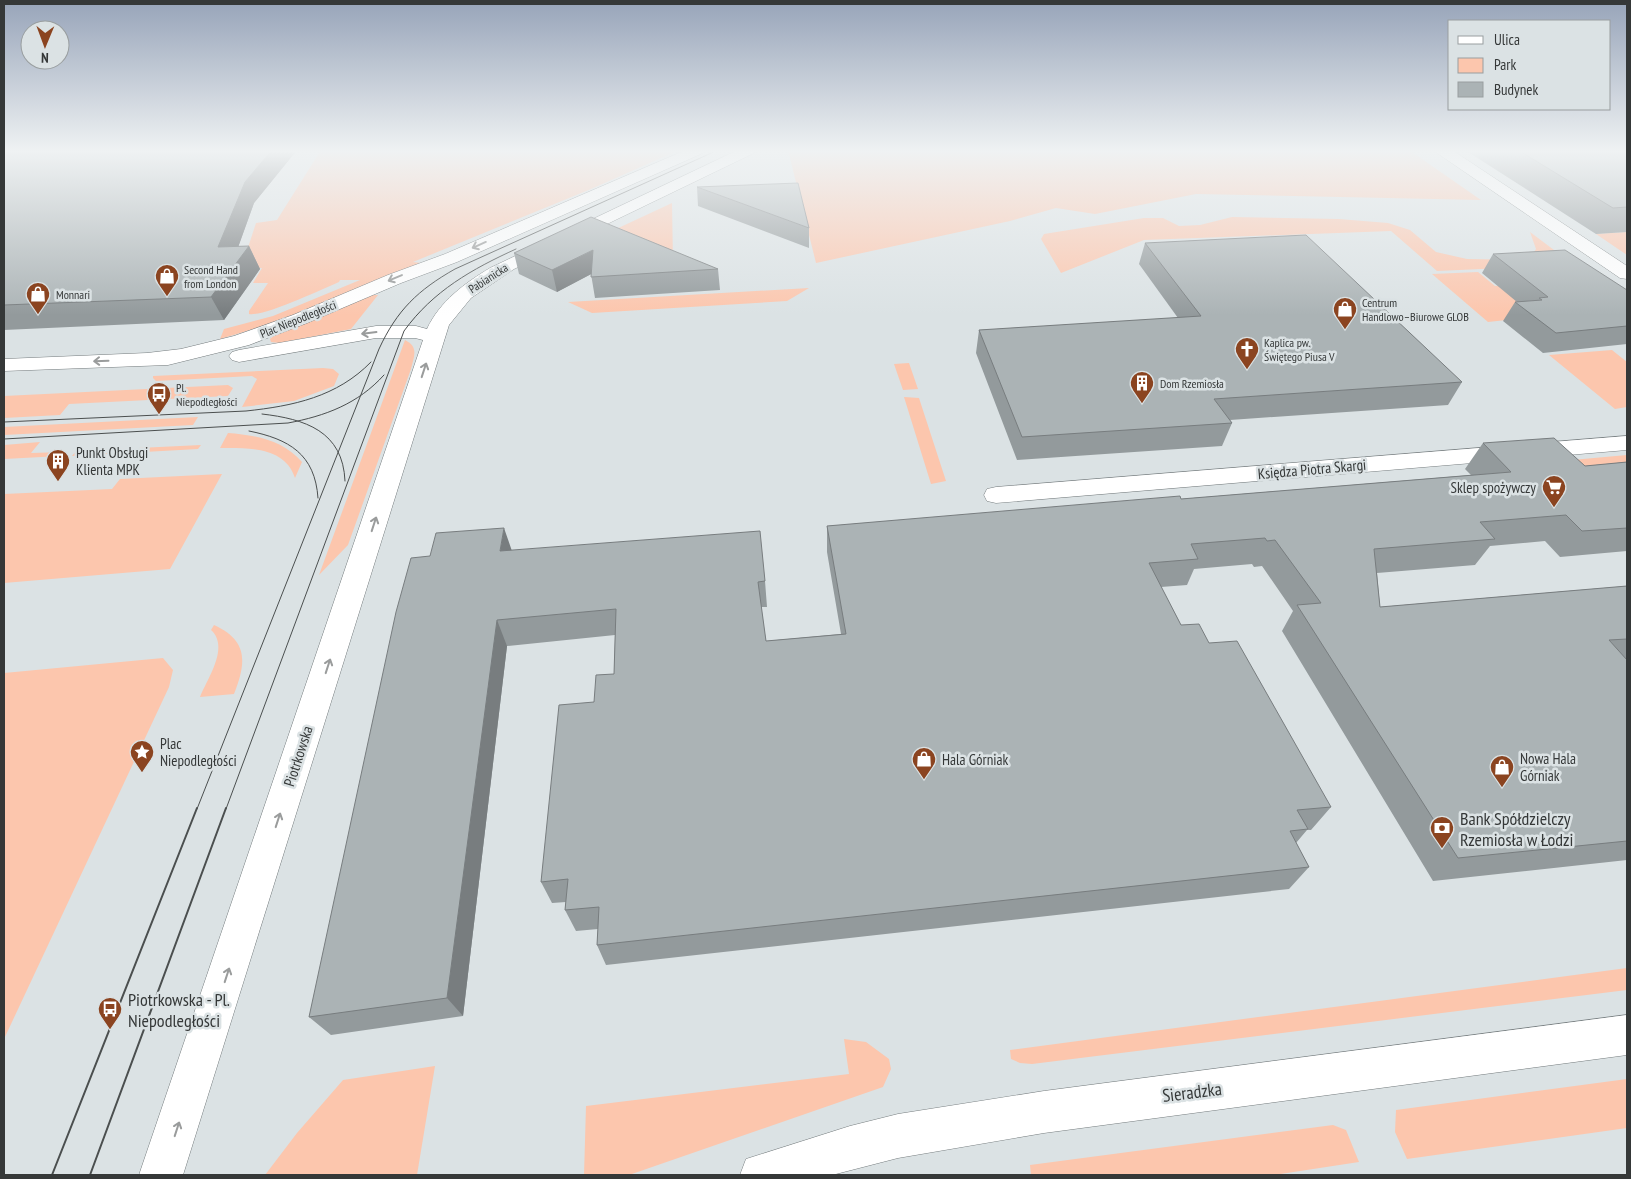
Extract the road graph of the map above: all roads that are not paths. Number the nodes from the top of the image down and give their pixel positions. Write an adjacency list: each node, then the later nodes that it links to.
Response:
1 (572, 205): 6 (street, Plac Niepodległości, one-way to 6)
2 (632, 205): 5 (street, Pabianicka)
3 (1524, 205): 4 (street)
4 (1627, 274)
5 (434, 337): 6 (street, Plac Niepodległości, one-way to 6); 11 (street, Piotrkowska, one-way to 5)
6 (150, 359): 7 (street, Plac Niepodległości, one-way to 7)
7 (4, 366)
8 (1627, 443): 9 (street, Księdza Piotra Skargi)
9 (996, 495)
10 (1627, 1035): 12 (street, Sieradzka)
11 (161, 1175)
12 (762, 1175)

